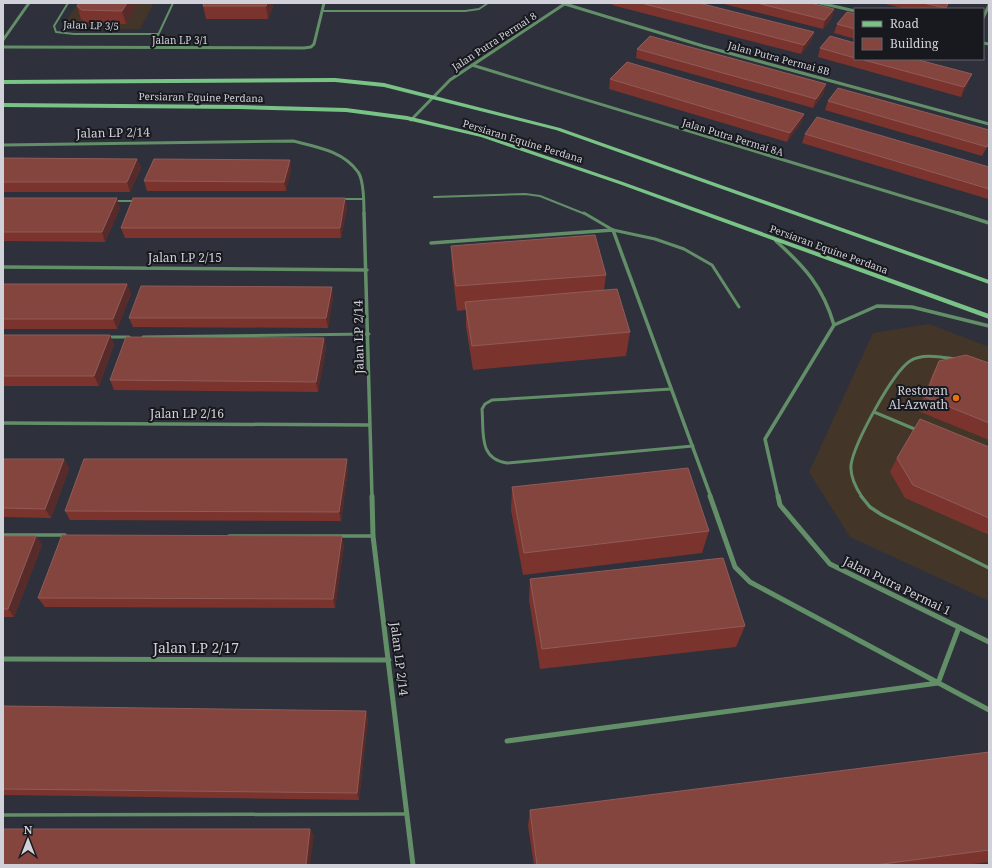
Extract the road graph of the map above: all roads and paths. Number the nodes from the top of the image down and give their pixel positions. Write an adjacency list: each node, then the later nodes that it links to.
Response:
1 (29, 3): 13 (street)
2 (68, 3): 12 (lane, Jalan LP 3/5)
3 (173, 3): 12 (lane)
4 (324, 3): 9 (street, Jalan LP 3/1)
5 (488, 3): 9 (lane)
6 (566, 3): 16 (street, Jalan Putra Permai 8); 21 (street, Jalan Putra Permai 8B)
7 (820, 3): 10 (street)
8 (989, 5): 11 (street)
9 (322, 11): 15 (street, Jalan LP 3/1)
10 (854, 11)
11 (984, 16)
12 (158, 34): 15 (lane)
13 (3, 40)
14 (3, 47): 15 (street, Jalan LP 3/1)
15 (152, 48)
16 (472, 65): 18 (street, Jalan Putra Permai 8); 28 (street, Jalan Putra Permai 8A)
17 (3, 82): 18 (street, Persiaran Equine Perdana)
18 (433, 97): 20 (street, Jalan Putra Permai 8); 34 (street, Persiaran Equine Perdana)
19 (3, 105): 20 (street, Persiaran Equine Perdana)
20 (411, 120): 30 (street, Persiaran Equine Perdana)
21 (989, 124)
22 (3, 145): 24 (street, Jalan LP 2/14)
23 (434, 197): 29 (lane)
24 (364, 199): 25 (lane); 33 (street, Jalan LP 2/14)
25 (341, 200)
26 (113, 201): 27 (lane)
27 (136, 201)
28 (989, 223)
29 (613, 230): 31 (street); 35 (lane); 44 (street)
30 (776, 240): 36 (street, Persiaran Equine Perdana); 37 (street)
31 (431, 243)
32 (3, 267): 33 (street, Jalan LP 2/15)
33 (367, 270): 39 (street, Jalan LP 2/14)
34 (989, 282)
35 (739, 307)
36 (989, 317)
37 (834, 325): 38 (street); 55 (street, Jalan Putra Permai 1)
38 (989, 326)
39 (368, 334): 42 (lane); 47 (street, Jalan LP 2/14)
40 (106, 337): 41 (lane)
41 (130, 337)
42 (138, 337)
43 (958, 359): 45 (lane)
44 (671, 389): 49 (street); 49 (lane)
45 (874, 412): 48 (lane); 54 (lane)
46 (3, 423): 47 (street, Jalan LP 2/16)
47 (370, 425): 53 (street, Jalan LP 2/14)
48 (924, 433)
49 (693, 446): 59 (street)
50 (3, 535): 51 (lane)
51 (66, 535)
52 (223, 536): 53 (lane)
53 (373, 536): 58 (street, Jalan LP 2/14)
54 (989, 568)
55 (959, 627): 56 (street, Jalan Putra Permai 1); 59 (street)
56 (989, 642)
57 (3, 660): 58 (street, Jalan LP 2/17)
58 (389, 660): 62 (street, Jalan LP 2/14)
59 (938, 683): 60 (street); 61 (street)
60 (989, 710)
61 (507, 741)
62 (408, 814): 63 (lane); 64 (street, Jalan LP 2/14)
63 (3, 816)
64 (413, 865)

